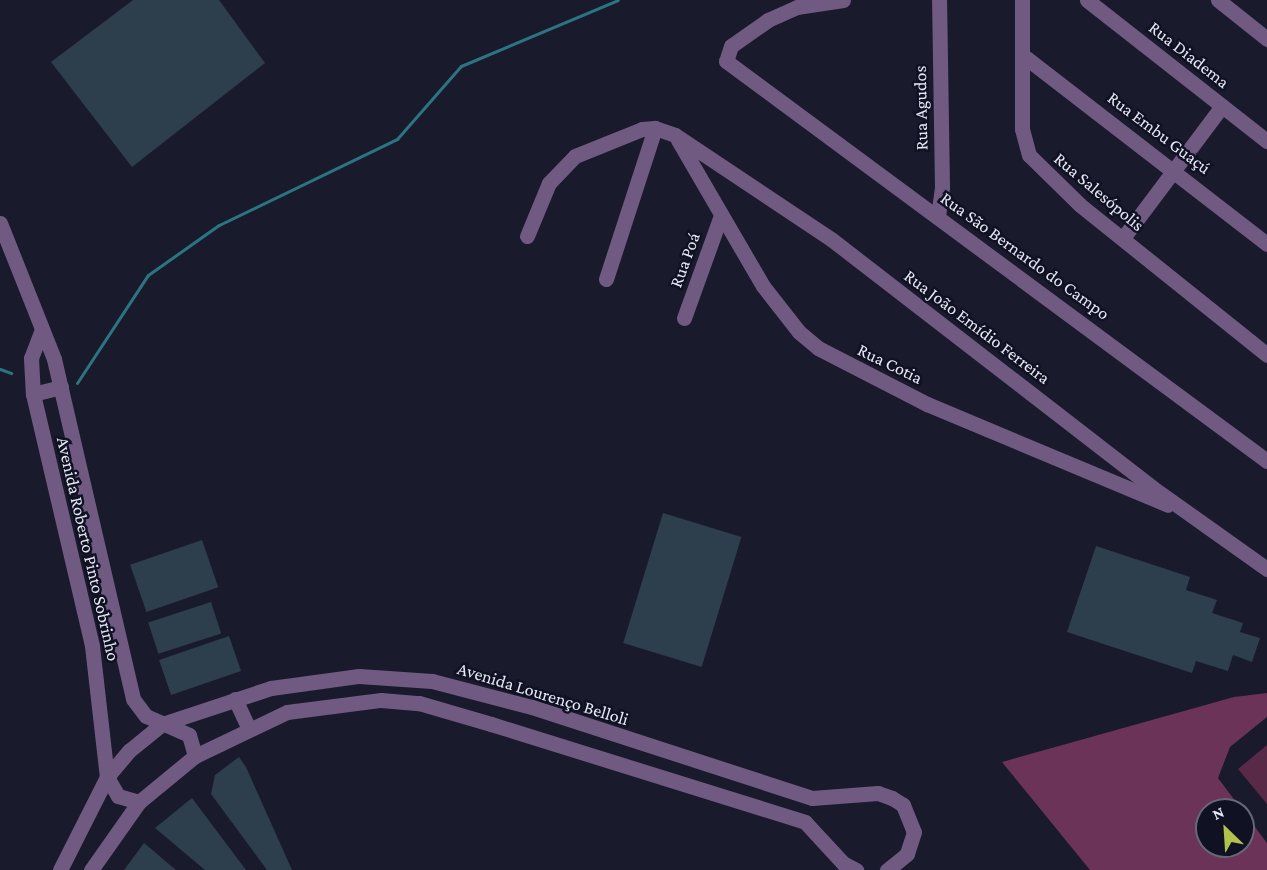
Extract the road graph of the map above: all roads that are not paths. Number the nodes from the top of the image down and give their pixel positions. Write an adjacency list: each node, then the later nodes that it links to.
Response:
1 (843, 0): 14 (street, Rua São Bernardo do Campo)
2 (939, 0): 14 (street, Rua Agudos)
3 (1022, 0): 7 (street, Rua Salesópolis)
4 (1087, 0): 8 (street, Rua Diadema)
5 (1218, 0): 6 (street)
6 (1267, 39)
7 (1025, 57): 12 (street, Rua Embu Guaçú); 17 (street, Rua Salesópolis)
8 (1222, 106): 11 (street, Rua Diadema); 12 (street)
9 (655, 128): 10 (street, Rua João Emídio Ferreira); 16 (street); 19 (street)
10 (675, 135): 13 (street, Rua Cotia); 26 (street, Rua João Emídio Ferreira)
11 (1267, 141)
12 (1174, 169): 17 (street); 18 (street, Rua Embu Guaçú)
13 (721, 215): 20 (street, Rua Poá); 26 (street, Rua Cotia)
14 (938, 216): 25 (street, Rua São Bernardo do Campo)
15 (0, 223): 21 (street, Avenida Roberto Pinto Sobrinho)
16 (527, 236)
17 (1122, 238): 22 (street, Rua Salesópolis)
18 (1267, 243)
19 (606, 279)
20 (684, 318)
21 (41, 332): 23 (street, Avenida Roberto Pinto Sobrinho); 24 (street, Avenida Roberto Pinto Sobrinho)
22 (1267, 355)
23 (61, 387): 24 (street); 29 (street, Avenida Roberto Pinto Sobrinho)
24 (33, 394): 32 (street, Avenida Roberto Pinto Sobrinho)
25 (1267, 461)
26 (1185, 510): 27 (street, Rua João Emídio Ferreira)
27 (1267, 569)
28 (235, 699): 29 (street, Avenida Lourenço Belloli); 30 (street); 37 (street, Avenida Lourenço Belloli)
29 (162, 724): 31 (street, Avenida Roberto Pinto Sobrinho); 32 (street, Avenida Lourenço Belloli)
30 (248, 728): 31 (street); 36 (street)
31 (195, 756): 33 (street)
32 (107, 777): 33 (street); 34 (street, Avenida Lourenço Belloli)
33 (139, 802): 35 (street)
34 (60, 870)
35 (90, 870)
36 (856, 870)
37 (887, 870)

